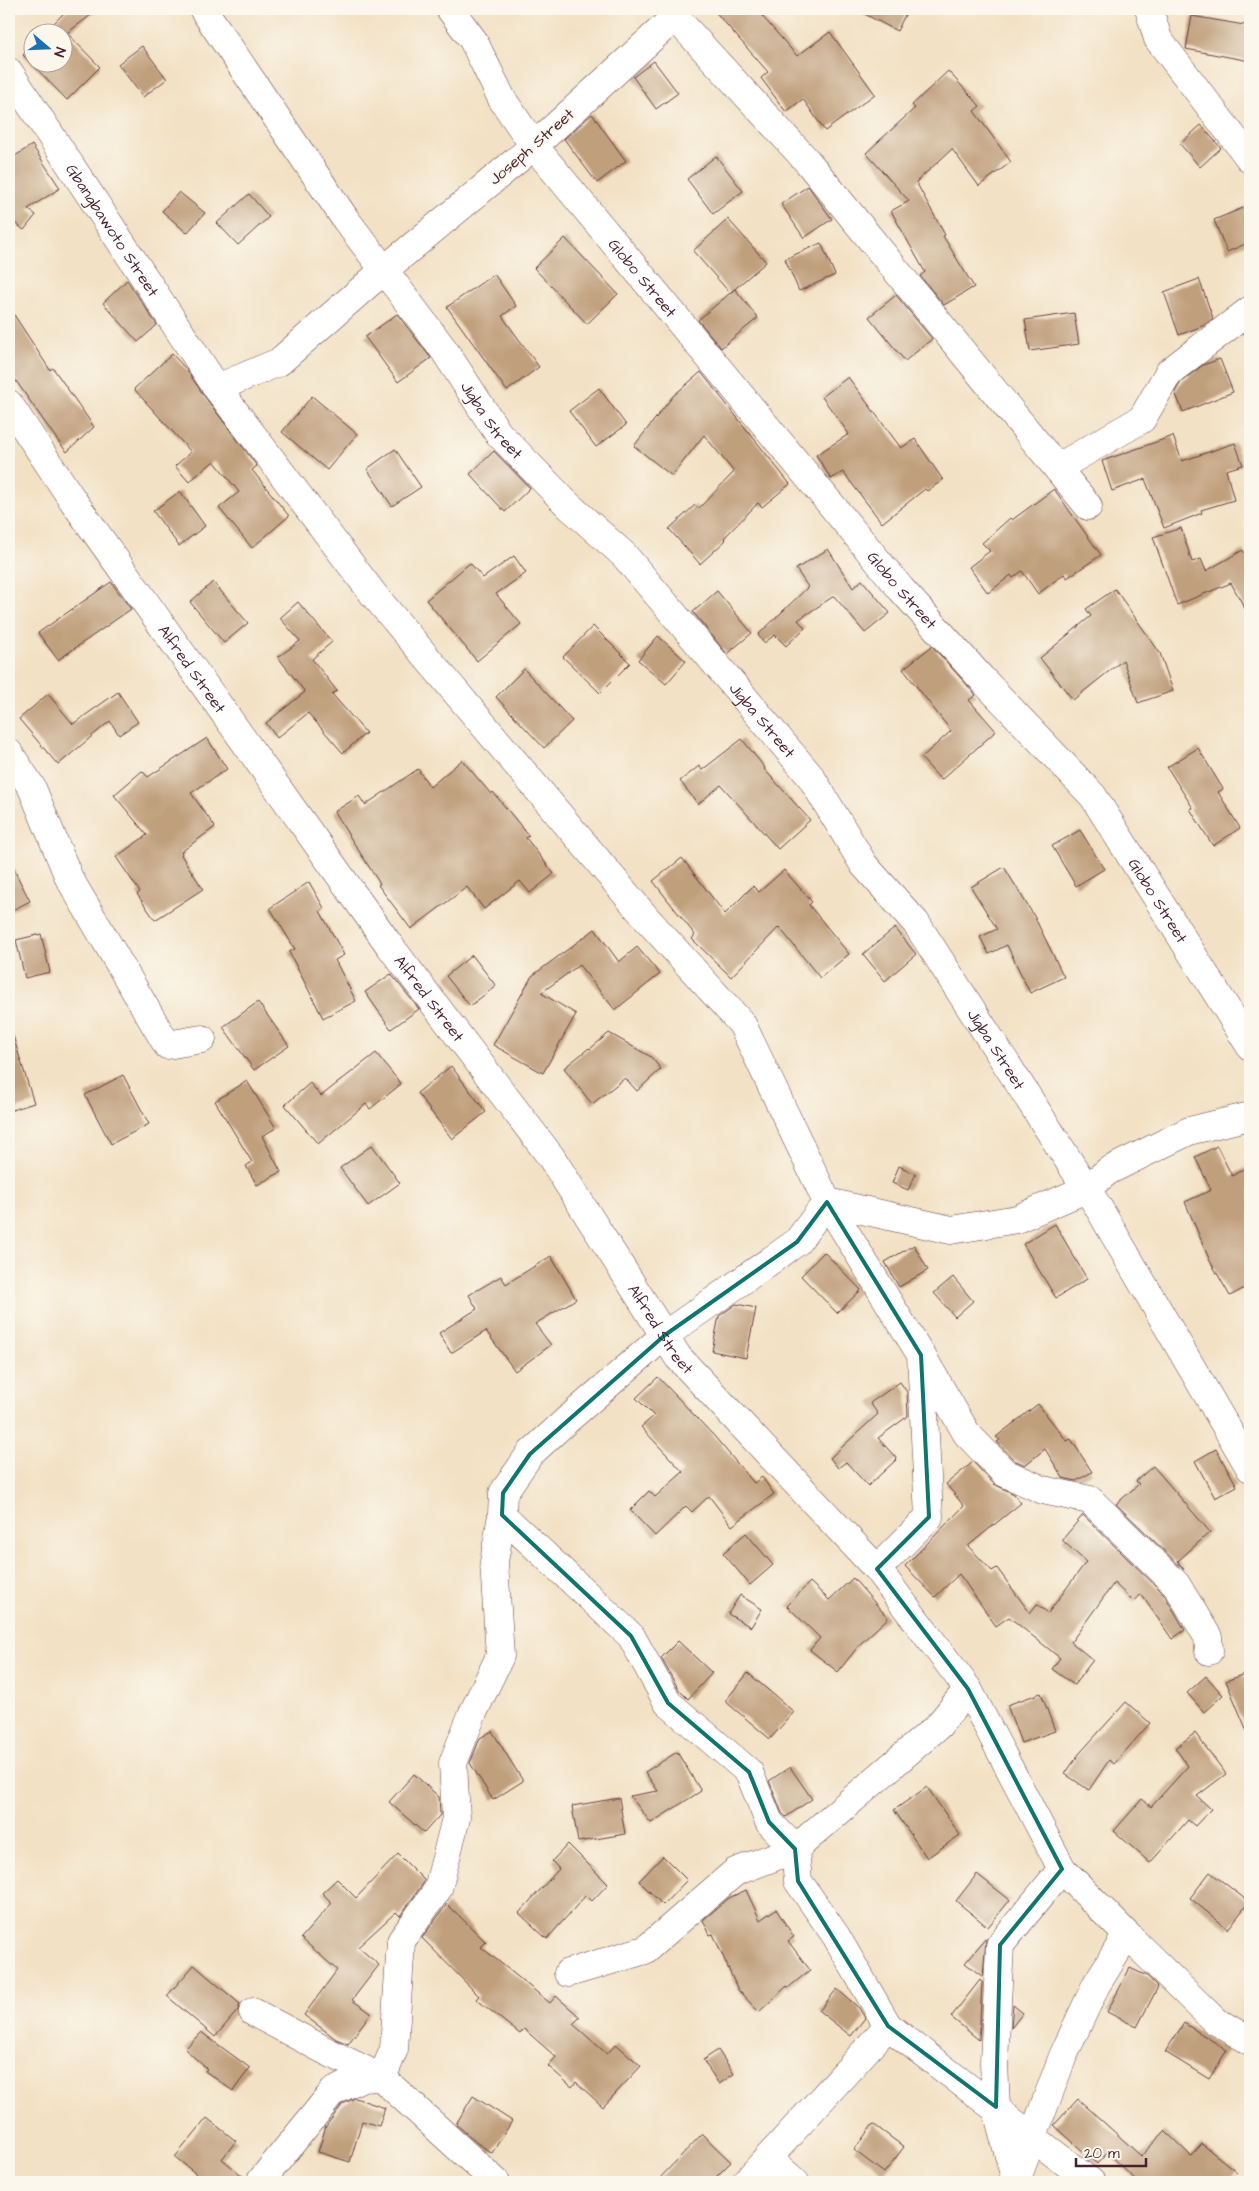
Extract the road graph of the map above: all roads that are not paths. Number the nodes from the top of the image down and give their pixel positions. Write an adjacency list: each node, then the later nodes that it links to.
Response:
1 (203, 9): 7 (street, Jigba Street)
2 (450, 9): 5 (street, Globo Street)
3 (1149, 9): 6 (street)
4 (9, 72): 9 (street, Gbangbawoto Street)
5 (534, 146): 7 (street, Joseph Street); 11 (street, Joseph Street); 15 (street, Globo Street)
6 (1250, 159)
7 (384, 270): 9 (street, Joseph Street); 17 (street, Jigba Street)
8 (1250, 310): 11 (street)
9 (217, 388): 18 (street, Gbangbawoto Street)
10 (9, 404): 19 (street, Alfred Street)
11 (1057, 468): 12 (street)
12 (1088, 506)
13 (9, 753): 14 (street)
14 (202, 1040)
15 (1250, 1046)
16 (1250, 1116): 17 (street)
17 (1092, 1197): 18 (street); 21 (street, Jigba Street)
18 (827, 1202): 19 (street); 20 (street, Gbangbawoto Street)
19 (665, 1335): 22 (street); 23 (street, Alfred Street)
20 (921, 1355): 23 (street); 24 (street, Gbangbawoto Street)
21 (1250, 1468)
22 (502, 1515): 26 (street); 33 (street)
23 (877, 1569): 25 (street, Alfred Street)
24 (1210, 1651)
25 (968, 1689): 26 (street); 27 (street, Alfred Street)
26 (795, 1849): 29 (street); 31 (street)
27 (1062, 1869): 28 (street, Alfred Street); 34 (street)
28 (1127, 1934): 32 (street, Alfred Street); 35 (street)
29 (568, 1973)
30 (253, 2012): 33 (street)
31 (888, 2026): 34 (street); 36 (street)
32 (1250, 2040)
33 (382, 2078): 37 (street); 38 (street)
34 (996, 2107): 35 (street); 41 (street)
35 (1032, 2138): 41 (street); 42 (street)
36 (768, 2158): 39 (street); 40 (street)
37 (260, 2182)
38 (496, 2182)
39 (746, 2182)
40 (795, 2182)
41 (1016, 2182)
42 (1091, 2182)

